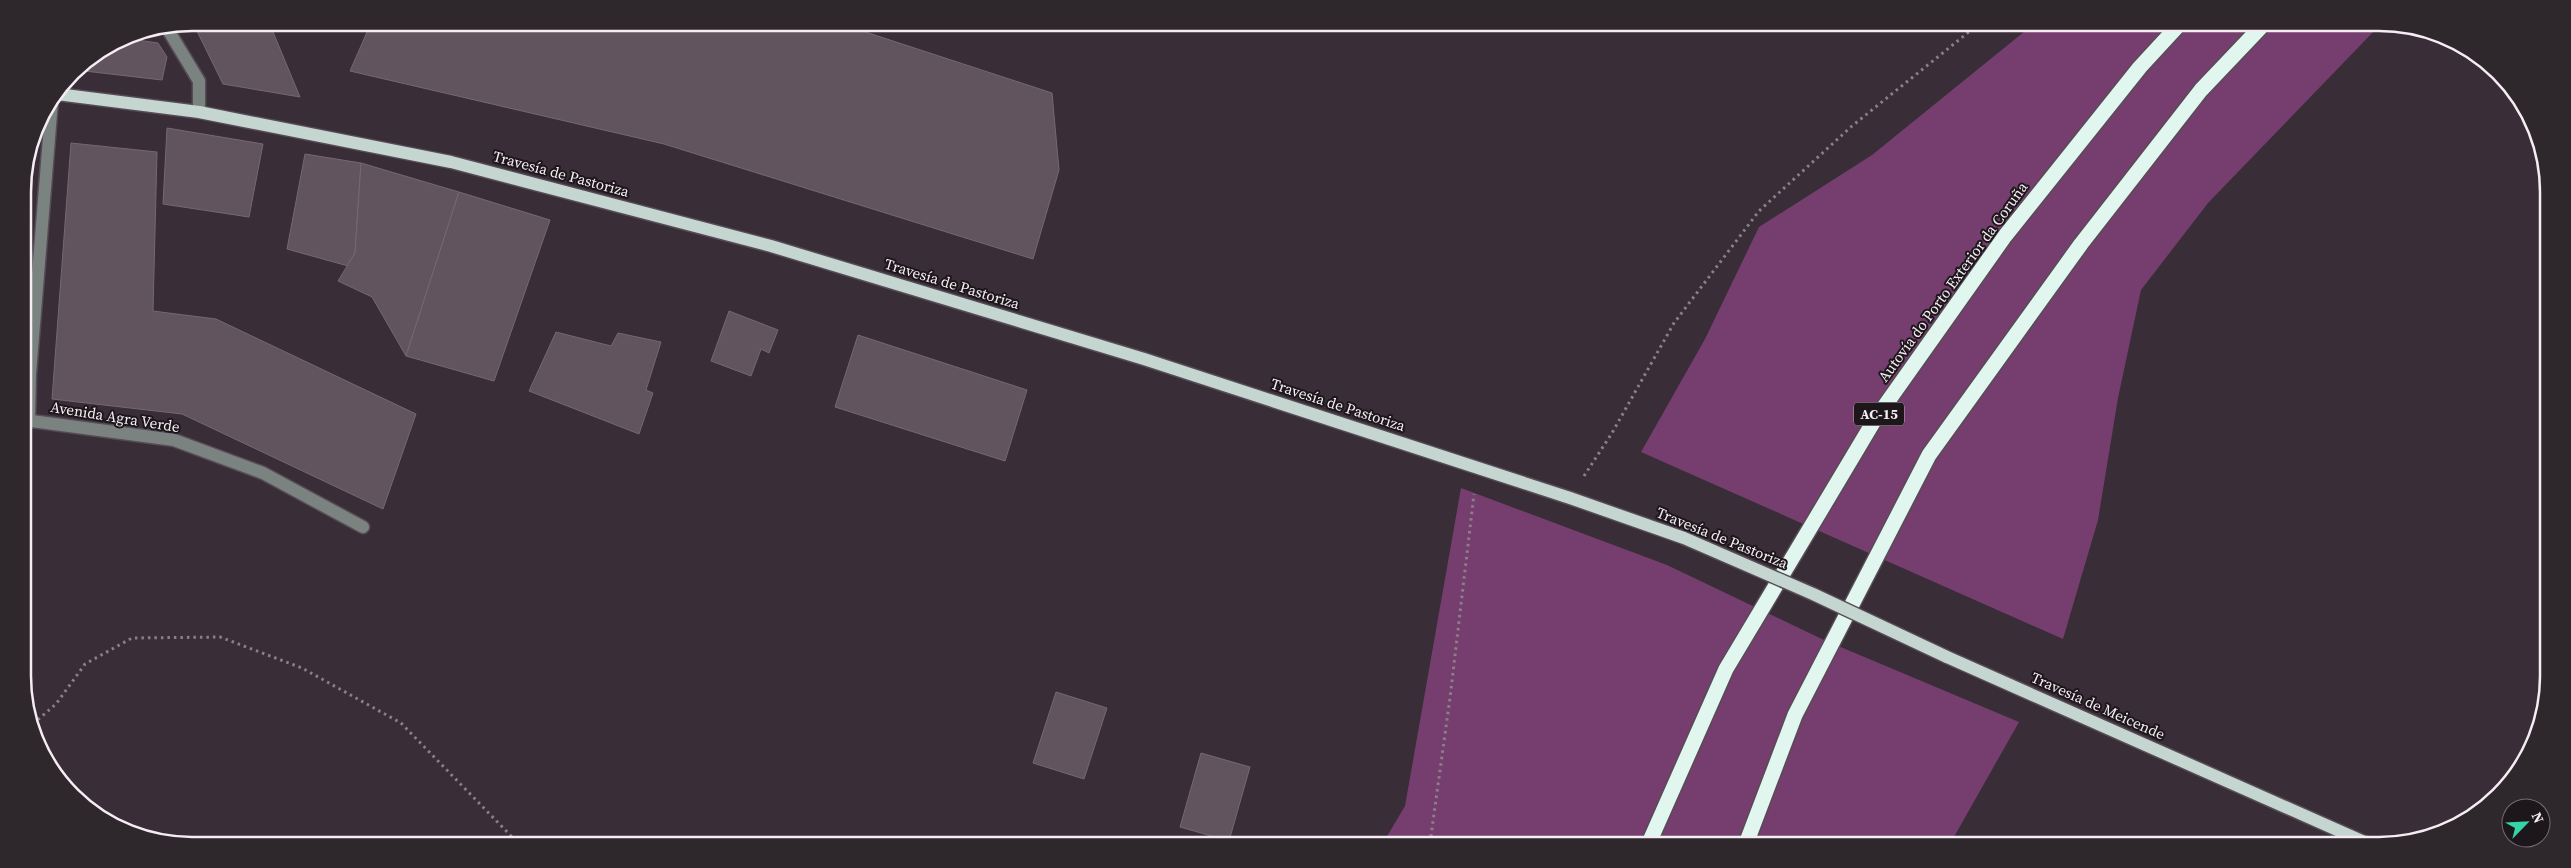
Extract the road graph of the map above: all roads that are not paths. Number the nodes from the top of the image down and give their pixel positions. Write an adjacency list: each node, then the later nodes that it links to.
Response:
1 (2173, 31): 11 (highway, Autovía do Porto Exterior da Coruña / AC-15)
2 (2257, 31): 12 (highway)
3 (170, 33): 5 (street)
4 (64, 95): 5 (main road, Travesía de Pastoriza)
5 (199, 112): 10 (main road, Travesía de Pastoriza, bridge)
6 (51, 116): 7 (street)
7 (32, 353)
8 (32, 421): 9 (street, Avenida Agra Verde)
9 (363, 527)
10 (1813, 594): 13 (main road, Travesía de Meicende, bridge)
11 (1653, 836)
12 (1749, 836)
13 (2351, 836)

